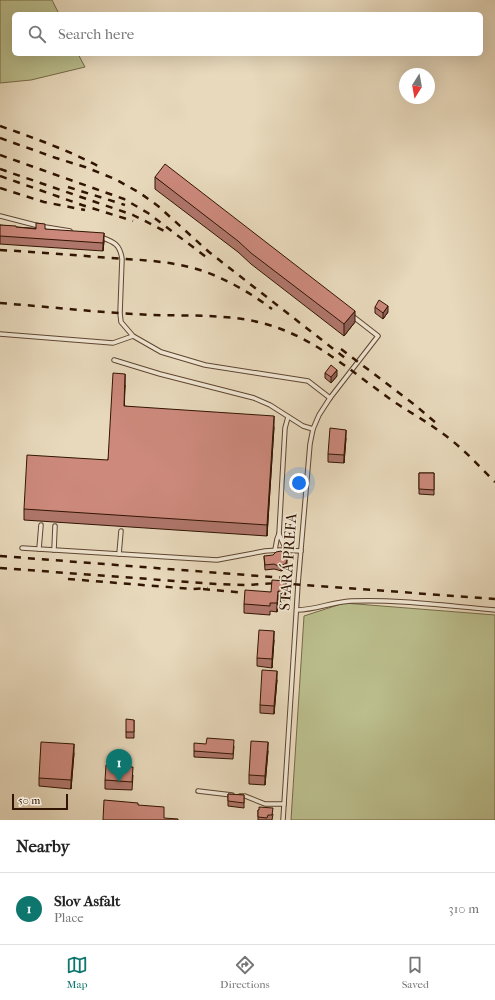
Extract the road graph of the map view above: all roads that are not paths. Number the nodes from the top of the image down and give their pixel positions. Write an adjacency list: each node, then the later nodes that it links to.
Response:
1 (0, 216): 2 (lane)
2 (74, 232)
3 (96, 236): 6 (lane)
4 (348, 312): 8 (lane, STARÁ PREFA)
5 (0, 334): 6 (lane)
6 (132, 336): 8 (lane)
7 (114, 360): 9 (lane)
8 (330, 398): 10 (lane, STARÁ PREFA)
9 (288, 417): 10 (lane); 14 (lane)
10 (313, 430): 20 (lane, STARÁ PREFA)
11 (41, 524): 16 (lane)
12 (55, 526): 17 (lane)
13 (121, 531): 21 (lane)
14 (279, 534): 18 (lane); 19 (lane)
15 (22, 548): 16 (lane)
16 (40, 549): 17 (lane)
17 (54, 550): 21 (lane)
18 (275, 550): 19 (lane); 21 (lane)
19 (286, 550): 20 (lane)
20 (301, 551): 22 (lane, STARÁ PREFA)
21 (119, 554)
22 (296, 610): 23 (lane); 25 (lane, STARÁ PREFA)
23 (495, 610)
24 (198, 791): 25 (lane)
25 (284, 804): 26 (lane, STARÁ PREFA)
26 (283, 820)

